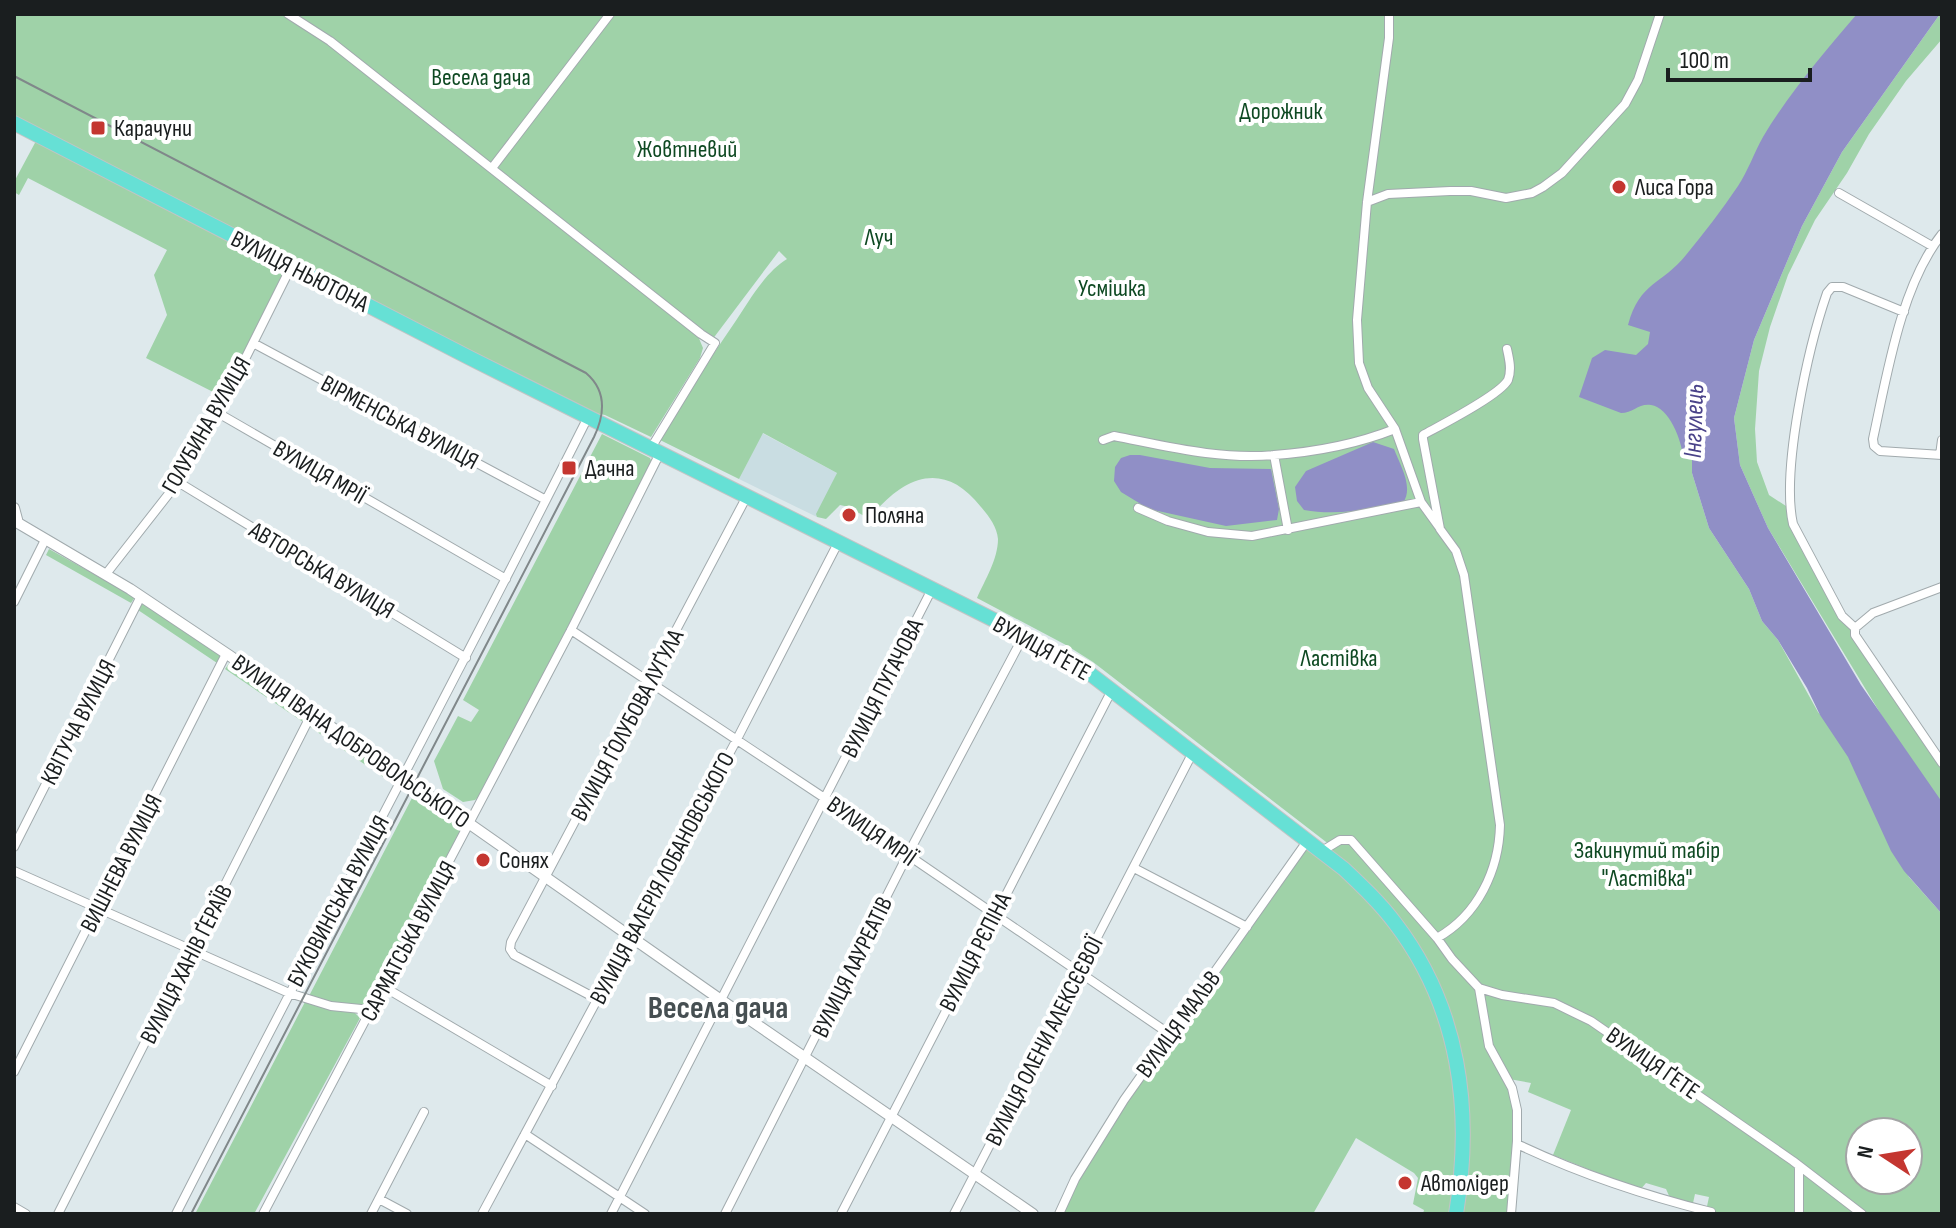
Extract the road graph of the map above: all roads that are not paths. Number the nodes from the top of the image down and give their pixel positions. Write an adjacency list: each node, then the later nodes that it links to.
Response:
1 (288, 14): 6 (street)
2 (610, 14): 6 (street)
3 (1389, 14): 8 (street)
4 (1660, 14): 8 (street)
5 (14, 123): 11 (main road, ВУЛИЦЯ НЬЮТОНА)
6 (492, 168): 20 (street, САРМАТСЬКА ВУЛИЦЯ)
7 (1839, 193): 10 (street)
8 (1367, 202): 17 (street)
9 (1942, 234): 10 (street)
10 (1932, 246): 12 (street)
11 (291, 267): 13 (street, ГОЛУБИНА ВУЛИЦЯ); 16 (main road, ВУЛИЦЯ НЬЮТОНА)
12 (1904, 312): 22 (street); 40 (street)
13 (253, 343): 15 (street, ГОЛУБИНА ВУЛИЦЯ); 25 (street, ВІРМЕНСЬКА ВУЛИЦЯ)
14 (1507, 349): 30 (street)
15 (218, 413): 23 (street, ГОЛУБИНА ВУЛИЦЯ); 35 (street, ВУЛИЦЯ МРІЇ)
16 (588, 417): 20 (main road, ВУЛИЦЯ ҐЕТЕ); 25 (street, БУКОВИНСЬКА ВУЛИЦЯ)
17 (1395, 429): 21 (street); 26 (street)
18 (1103, 440): 21 (street)
19 (1942, 440): 22 (street)
20 (656, 451): 24 (main road, ВУЛИЦЯ ҐЕТЕ); 41 (street, САРМАТСЬКА ВУЛИЦЯ)
21 (1274, 455): 31 (street)
22 (1941, 455)
23 (178, 482): 34 (street, ГОЛУБИНА ВУЛИЦЯ); 44 (street, АВТОРСЬКА ВУЛИЦЯ)
24 (747, 496): 33 (main road, ВУЛИЦЯ ҐЕТЕ); 45 (street, ВУЛИЦЯ ҐОЛУБОВА ЛУҐУЛА)
25 (546, 500): 35 (street, БУКОВИНСЬКА ВУЛИЦЯ)
26 (1421, 502): 30 (street); 31 (street)
27 (14, 508): 29 (street)
28 (1138, 508): 31 (street)
29 (16, 524): 32 (street, ВУЛИЦЯ ІВАНА ДОБРОВОЛЬСЬКОГО)
30 (1440, 529): 65 (street)
31 (1288, 530)
32 (45, 540): 34 (street, ВУЛИЦЯ ІВАНА ДОБРОВОЛЬСЬКОГО); 39 (street)
33 (839, 541): 37 (main road, ВУЛИЦЯ ҐЕТЕ); 48 (street, ВУЛИЦЯ ВАЛЕРІЯ ЛОБАНОВСЬКОГО)
34 (106, 574): 38 (street, ВУЛИЦЯ ІВАНА ДОБРОВОЛЬСЬКОГО)
35 (506, 579): 44 (street, БУКОВИНСЬКА ВУЛИЦЯ)
36 (1942, 587): 40 (street)
37 (932, 589): 42 (main road, ВУЛИЦЯ ҐЕТЕ); 52 (street, ВУЛИЦЯ ПУГАЧОВА)
38 (141, 596): 43 (street, ВУЛИЦЯ ІВАНА ДОБРОВОЛЬСЬКОГО); 55 (street, КВІТУЧА ВУЛИЦЯ)
39 (14, 602)
40 (1855, 628): 50 (street)
41 (571, 630): 45 (street, ВУЛИЦЯ МРІЇ); 53 (street, САРМАТСЬКА ВУЛИЦЯ)
42 (1024, 635): 46 (main road, ВУЛИЦЯ ҐЕТЕ); 57 (street, ВУЛИЦЯ ЛАУРЕАТІВ)
43 (226, 654): 47 (street, ВУЛИЦЯ ІВАНА ДОБРОВОЛЬСЬКОГО); 61 (street, ВИШНЕВА ВУЛИЦЯ)
44 (466, 658): 51 (street, БУКОВИНСЬКА ВУЛИЦЯ)
45 (650, 684): 48 (street, ВУЛИЦЯ МРІЇ); 60 (street, ВУЛИЦЯ ҐОЛУБОВА ЛУҐУЛА)
46 (1112, 690): 49 (main road, ВУЛИЦЯ ҐЕТЕ); 62 (street, ВУЛИЦЯ РЄПІНА)
47 (312, 713): 51 (street, ВУЛИЦЯ ІВАНА ДОБРОВОЛЬСЬКОГО); 66 (street, ВУЛИЦЯ ХАНІВ ҐЕРАЇВ)
48 (736, 741): 52 (street, ВУЛИЦЯ МРІЇ); 64 (street, ВУЛИЦЯ ВАЛЕРІЯ ЛОБАНОВСЬКОГО)
49 (1192, 754): 54 (main road, ВУЛИЦЯ ҐЕТЕ); 58 (street, ВУЛИЦЯ ОЛЕНИ АЛЕКСЄЄВОЇ)
50 (1942, 763)
51 (404, 778): 53 (street, ВУЛИЦЯ ІВАНА ДОБРОВОЛЬСЬКОГО); 70 (street, БУКОВИНСЬКА ВУЛИЦЯ)
52 (826, 799): 57 (street, ВУЛИЦЯ МРІЇ); 72 (street, ВУЛИЦЯ ПУГАЧОВА)
53 (469, 823): 60 (street, ВУЛИЦЯ ІВАНА ДОБРОВОЛЬСЬКОГО); 68 (street, САРМАТСЬКА ВУЛИЦЯ)
54 (1308, 840): 56 (main road, ВУЛИЦЯ ҐЕТЕ); 63 (street, ВУЛИЦЯ МАЛЬВ)
55 (14, 847)
56 (1322, 851): 65 (street); 102 (main road, ВУЛИЦЯ ҐЕТЕ)
57 (907, 856): 62 (street, ВУЛИЦЯ МРІЇ); 75 (street, ВУЛИЦЯ ЛАУРЕАТІВ)
58 (1134, 868): 63 (street); 67 (street, ВУЛИЦЯ ОЛЕНИ АЛЕКСЄЄВОЇ)
59 (14, 871): 61 (street)
60 (547, 876): 64 (street, ВУЛИЦЯ ІВАНА ДОБРОВОЛЬСЬКОГО); 71 (street, ВУЛИЦЯ ҐОЛУБОВА ЛУҐУЛА)
61 (98, 909): 66 (street); 76 (street, ВИШНЕВА ВУЛИЦЯ)
62 (995, 915): 67 (street, ВУЛИЦЯ МРІЇ); 79 (street, ВУЛИЦЯ РЄПІНА)
63 (1247, 927): 74 (street, ВУЛИЦЯ МАЛЬВ)
64 (632, 936): 71 (street, ВУЛИЦЯ ВАЛЕРІЯ ЛОБАНОВСЬКОГО); 72 (street, ВУЛИЦЯ ІВАНА ДОБРОВОЛЬСЬКОГО)
65 (1437, 938): 69 (street)
66 (193, 952): 70 (street); 89 (street, ВУЛИЦЯ ХАНІВ ҐЕРАЇВ)
67 (1079, 973): 74 (street, ВУЛИЦЯ МРІЇ); 83 (street, ВУЛИЦЯ ОЛЕНИ АЛЕКСЄЄВОЇ)
68 (384, 987): 73 (street, САРМАТСЬКА ВУЛИЦЯ); 77 (street)
69 (1479, 988): 81 (street); 82 (street, ВУЛИЦЯ ҐЕТЕ)
70 (289, 993): 73 (street); 90 (street, БУКОВИНСЬКА ВУЛИЦЯ)
71 (597, 999): 77 (street, ВУЛИЦЯ ВАЛЕРІЯ ЛОБАНОВСЬКОГО)
72 (721, 1000): 75 (street, ВУЛИЦЯ ІВАНА ДОБРОВОЛЬСЬКОГО); 84 (street, ВУЛИЦЯ ПУГАЧОВА)
73 (371, 1010): 91 (street, САРМАТСЬКА ВУЛИЦЯ)
74 (1171, 1035): 101 (street, ВУЛИЦЯ МАЛЬВ)
75 (806, 1059): 79 (street, ВУЛИЦЯ ІВАНА ДОБРОВОЛЬСЬКОГО); 97 (street, ВУЛИЦЯ ЛАУРЕАТІВ)
76 (14, 1072)
77 (552, 1086): 80 (street, ВУЛИЦЯ ВАЛЕРІЯ ЛОБАНОВСЬКОГО)
78 (424, 1112): 85 (street)
79 (890, 1117): 83 (street, ВУЛИЦЯ ІВАНА ДОБРОВОЛЬСЬКОГО); 98 (street, ВУЛИЦЯ РЄПІНА)
80 (525, 1134): 84 (street); 94 (street, ВУЛИЦЯ ВАЛЕРІЯ ЛОБАНОВСЬКОГО)
81 (1517, 1144): 87 (street); 103 (street)
82 (1799, 1167): 104 (street); 105 (street, ВУЛИЦЯ ҐЕТЕ)
83 (975, 1174): 99 (street, ВУЛИЦЯ ОЛЕНИ АЛЕКСЄЄВОЇ); 100 (street, ВУЛИЦЯ ІВАНА ДОБРОВОЛЬСЬКОГО)
84 (620, 1197): 95 (street, ВУЛИЦЯ ПУГАЧОВА); 96 (street)
85 (379, 1199): 92 (street); 93 (street)
86 (14, 1207): 88 (street)
87 (1711, 1212)
88 (26, 1214)
89 (58, 1214)
90 (176, 1214)
91 (263, 1214)
92 (371, 1214)
93 (407, 1214)
94 (482, 1214)
95 (611, 1214)
96 (645, 1214)
97 (725, 1214)
98 (841, 1214)
99 (954, 1214)
100 (1033, 1214)
101 (1059, 1214)
102 (1456, 1214)
103 (1511, 1214)
104 (1799, 1214)
105 (1862, 1214)

